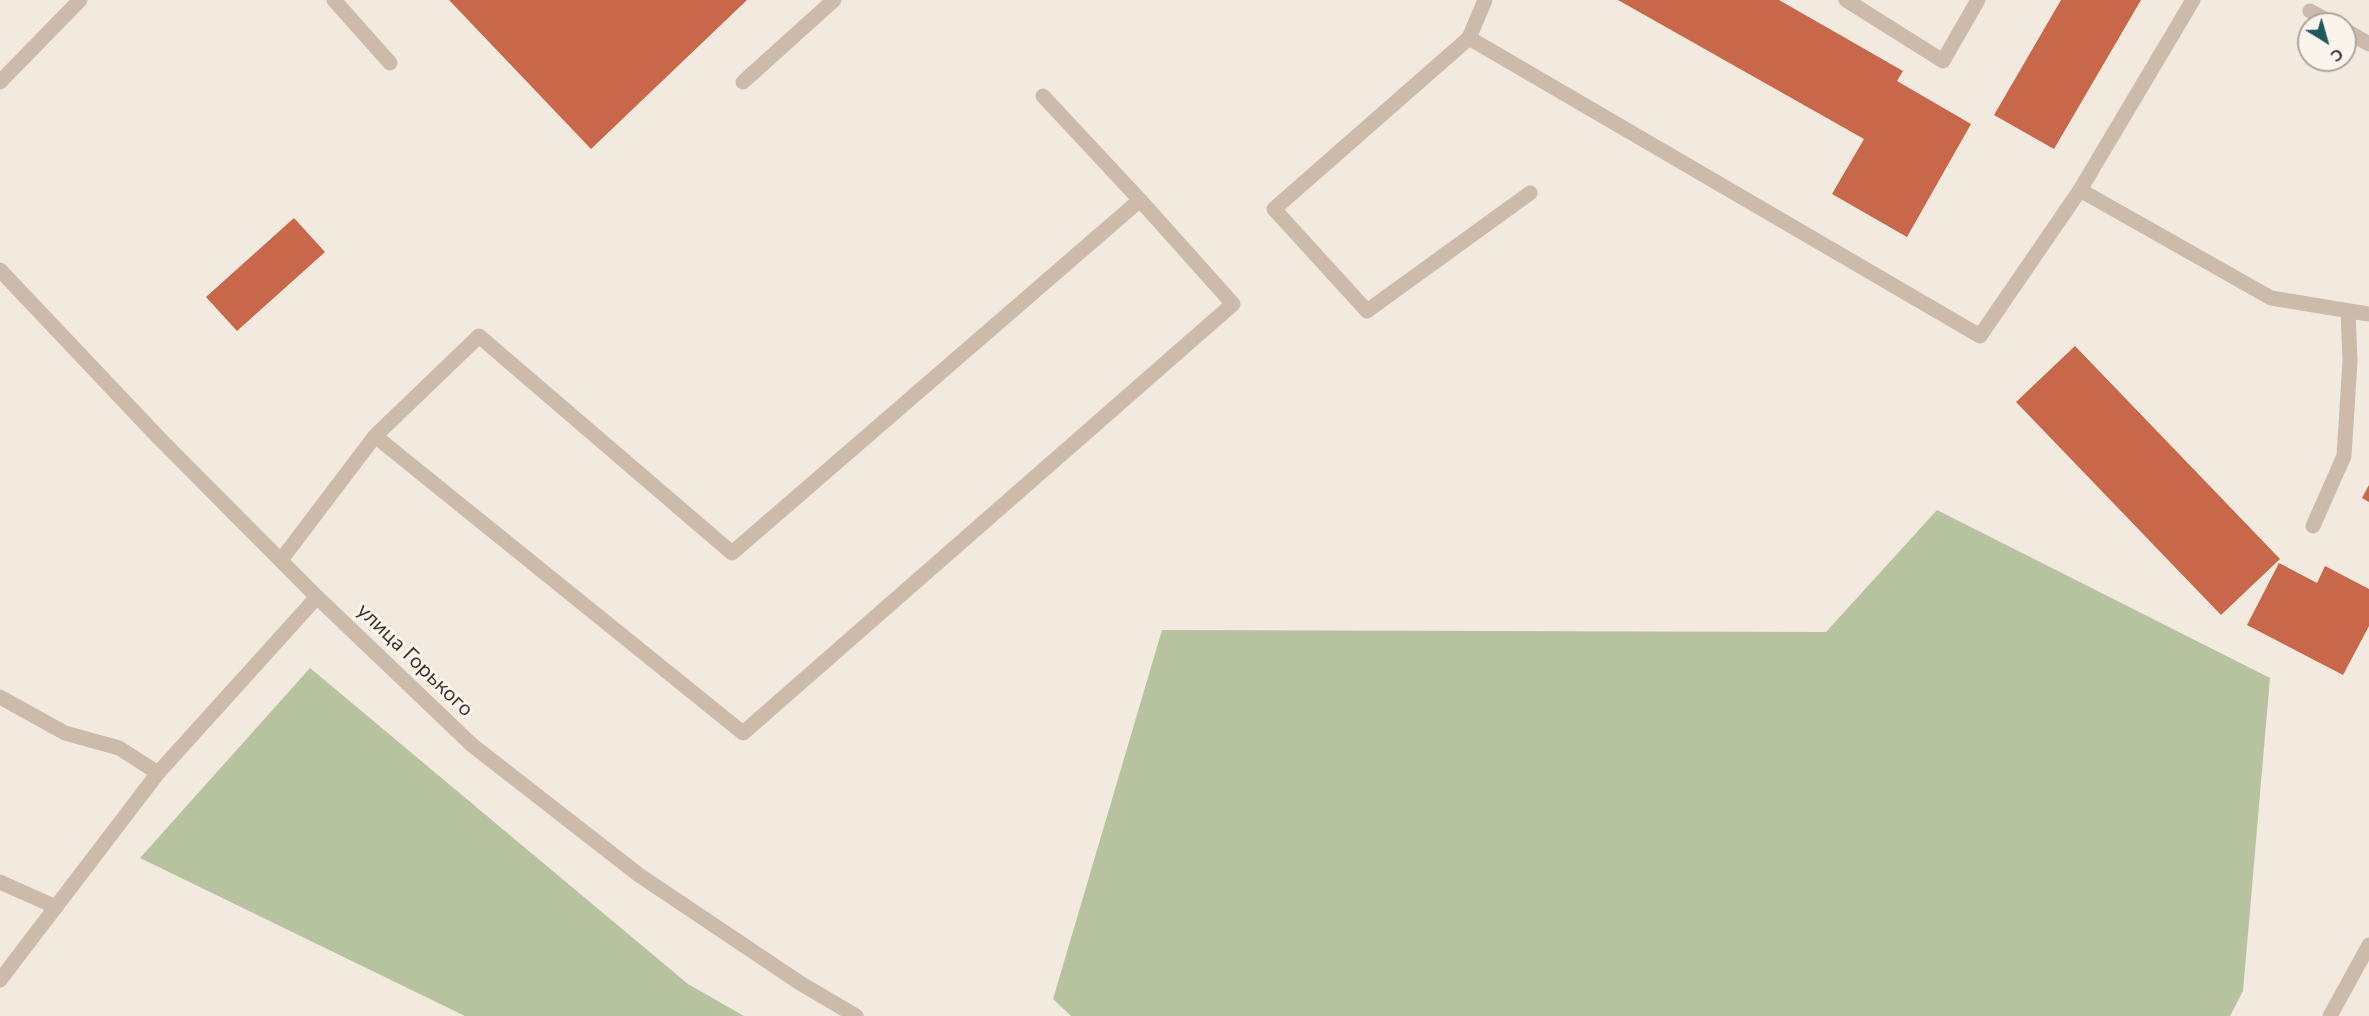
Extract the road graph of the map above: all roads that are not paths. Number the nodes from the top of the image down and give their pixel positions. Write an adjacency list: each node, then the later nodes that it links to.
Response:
1 (80, 0): 12 (street)
2 (334, 0): 11 (street)
3 (834, 0): 13 (street)
4 (1485, 0): 10 (street)
5 (1846, 0): 6 (street)
6 (1978, 0)
7 (2193, 0): 15 (street)
8 (2310, 10): 9 (street)
9 (2313, 12)
10 (1469, 38): 15 (street); 16 (street)
11 (390, 63)
12 (0, 82)
13 (743, 82)
14 (1043, 96): 17 (street)
15 (2080, 190): 19 (street)
16 (1530, 193)
17 (1140, 200): 21 (street); 21 (street)
18 (0, 270): 23 (street, улица Горького)
19 (2348, 311): 20 (street); 22 (street)
20 (2369, 314)
21 (375, 436): 23 (street)
22 (2313, 526)
23 (280, 560): 24 (street, улица Горького)
24 (317, 597): 26 (street); 31 (street, улица Горького)
25 (0, 697): 26 (street)
26 (158, 773): 28 (street)
27 (0, 882): 28 (street)
28 (56, 908): 30 (street)
29 (2369, 945): 32 (street)
30 (0, 980)
31 (856, 1016)
32 (2330, 1016)

